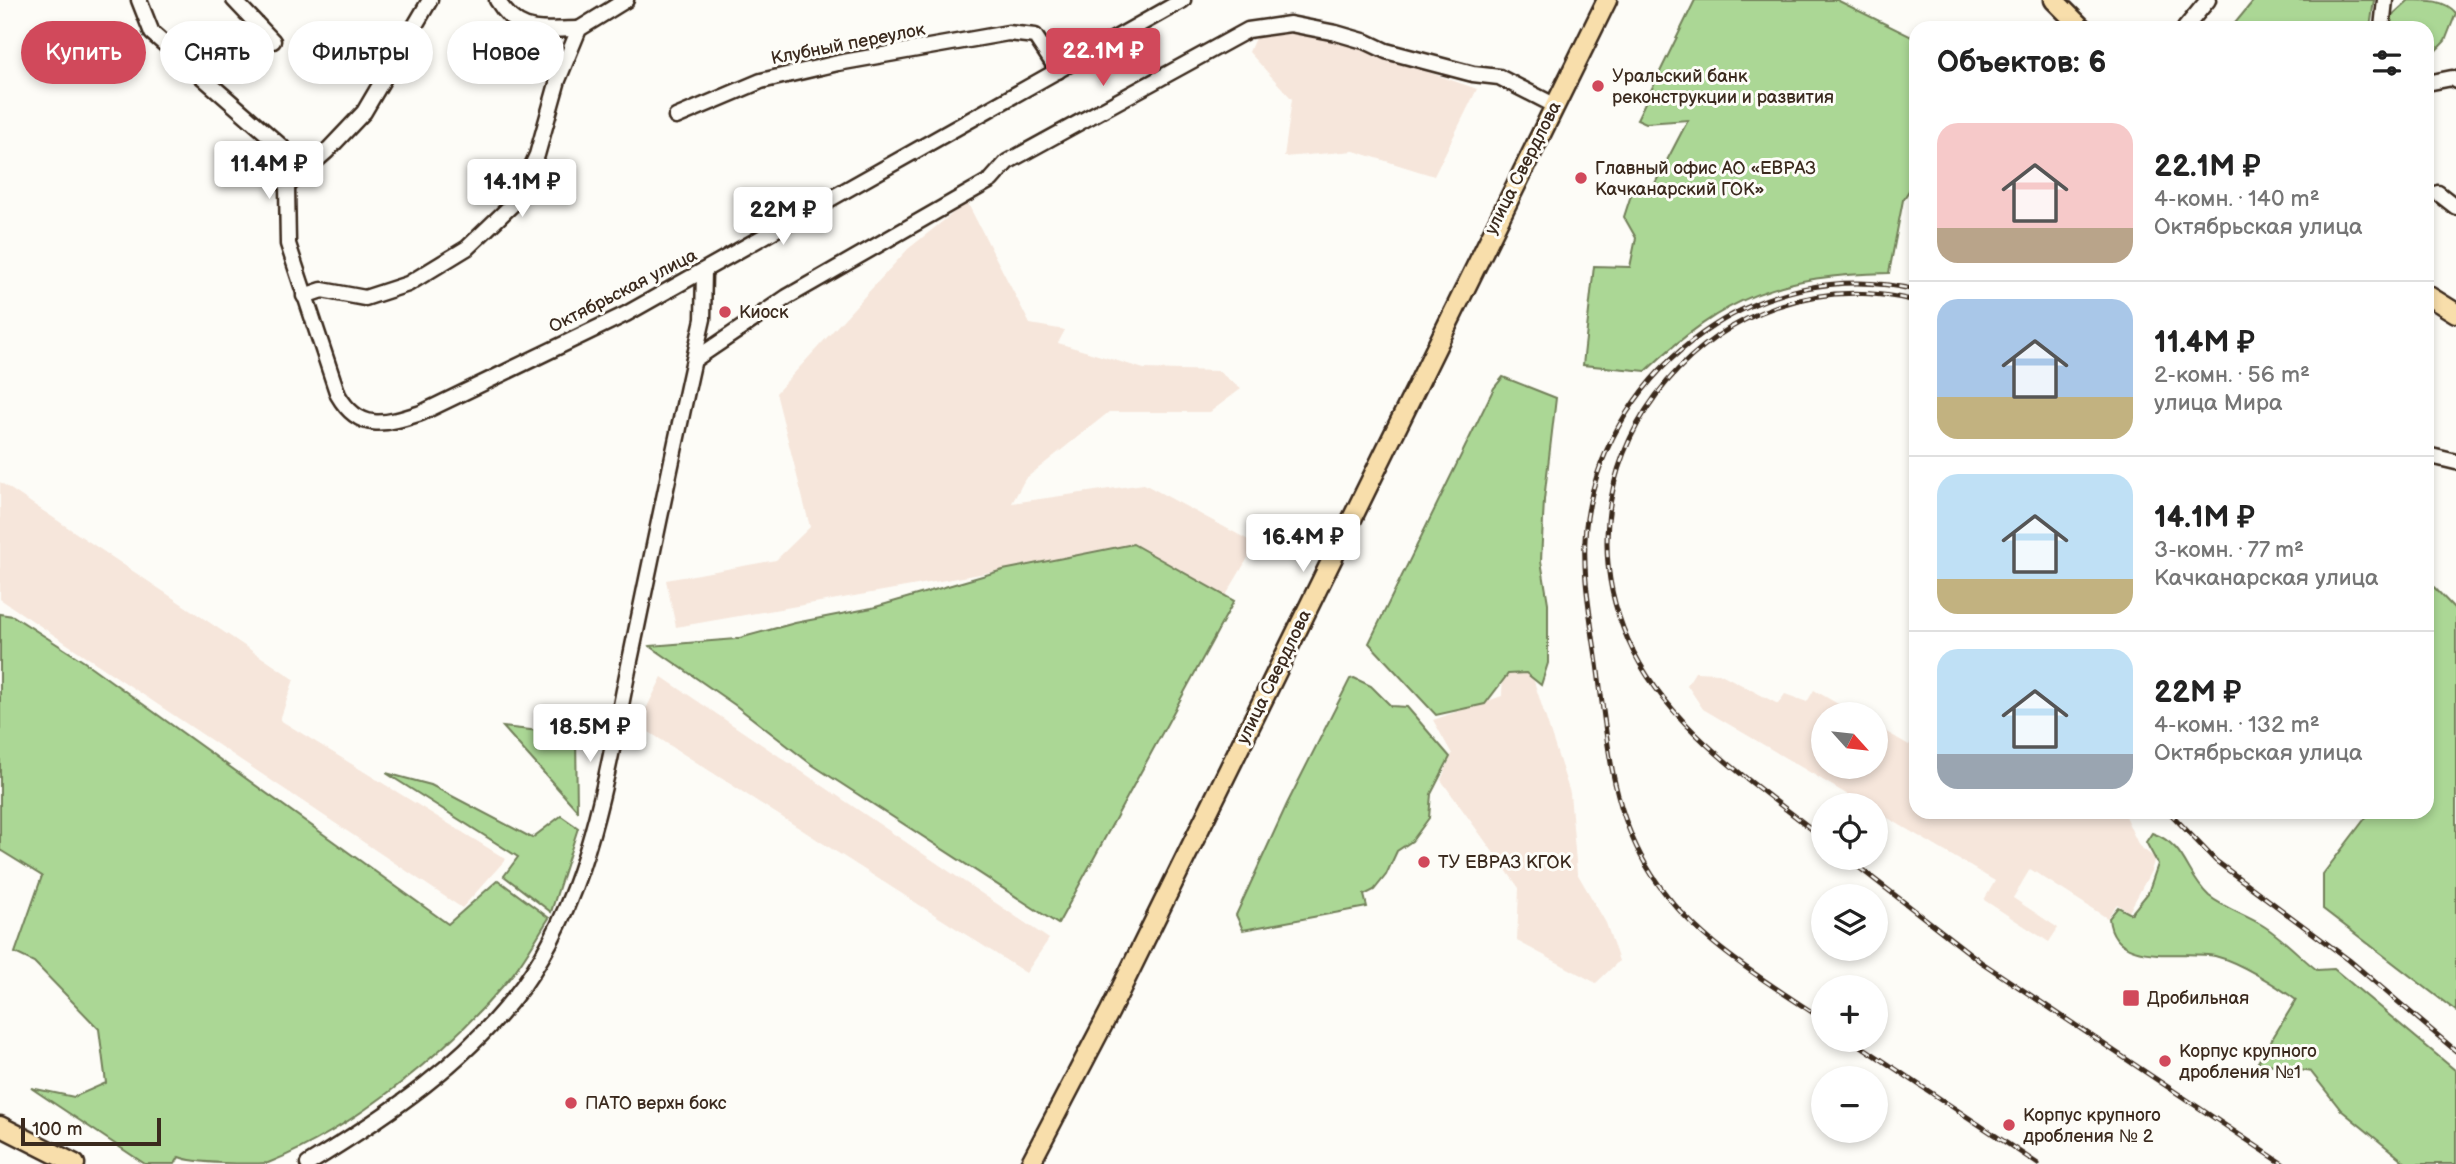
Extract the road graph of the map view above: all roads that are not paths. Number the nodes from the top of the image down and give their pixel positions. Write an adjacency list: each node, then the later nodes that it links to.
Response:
1 (139, 0): 21 (street)
2 (234, 0): 11 (street)
3 (430, 0): 21 (street)
4 (497, 0): 15 (street)
5 (626, 0): 15 (street)
6 (1183, 0): 16 (street, Октябрьская улица)
7 (1607, 0): 19 (main road, улица Свердлова)
8 (2054, 0): 12 (main road)
9 (2208, 0): 13 (street)
10 (2385, 0): 14 (street)
11 (254, 21)
12 (2075, 21)
13 (2191, 21)
14 (2383, 21)
15 (579, 29): 25 (street)
16 (1058, 71): 20 (street, Клубный переулок); 24 (street, Октябрьская улица)
17 (2456, 81): 18 (street)
18 (2434, 82)
19 (1554, 105): 28 (street); 34 (main road, улица Свердлова)
20 (676, 117)
21 (287, 186): 25 (street)
22 (2438, 193): 23 (street)
23 (2456, 207)
24 (704, 271): 25 (street, Октябрьская улица); 28 (street)
25 (304, 296)
26 (2434, 299): 27 (main road)
27 (2456, 313)
28 (694, 360): 33 (street)
29 (2434, 456): 30 (street)
30 (2456, 461)
31 (0, 1126): 32 (main road)
32 (75, 1164)
33 (308, 1164)
34 (1030, 1164)

